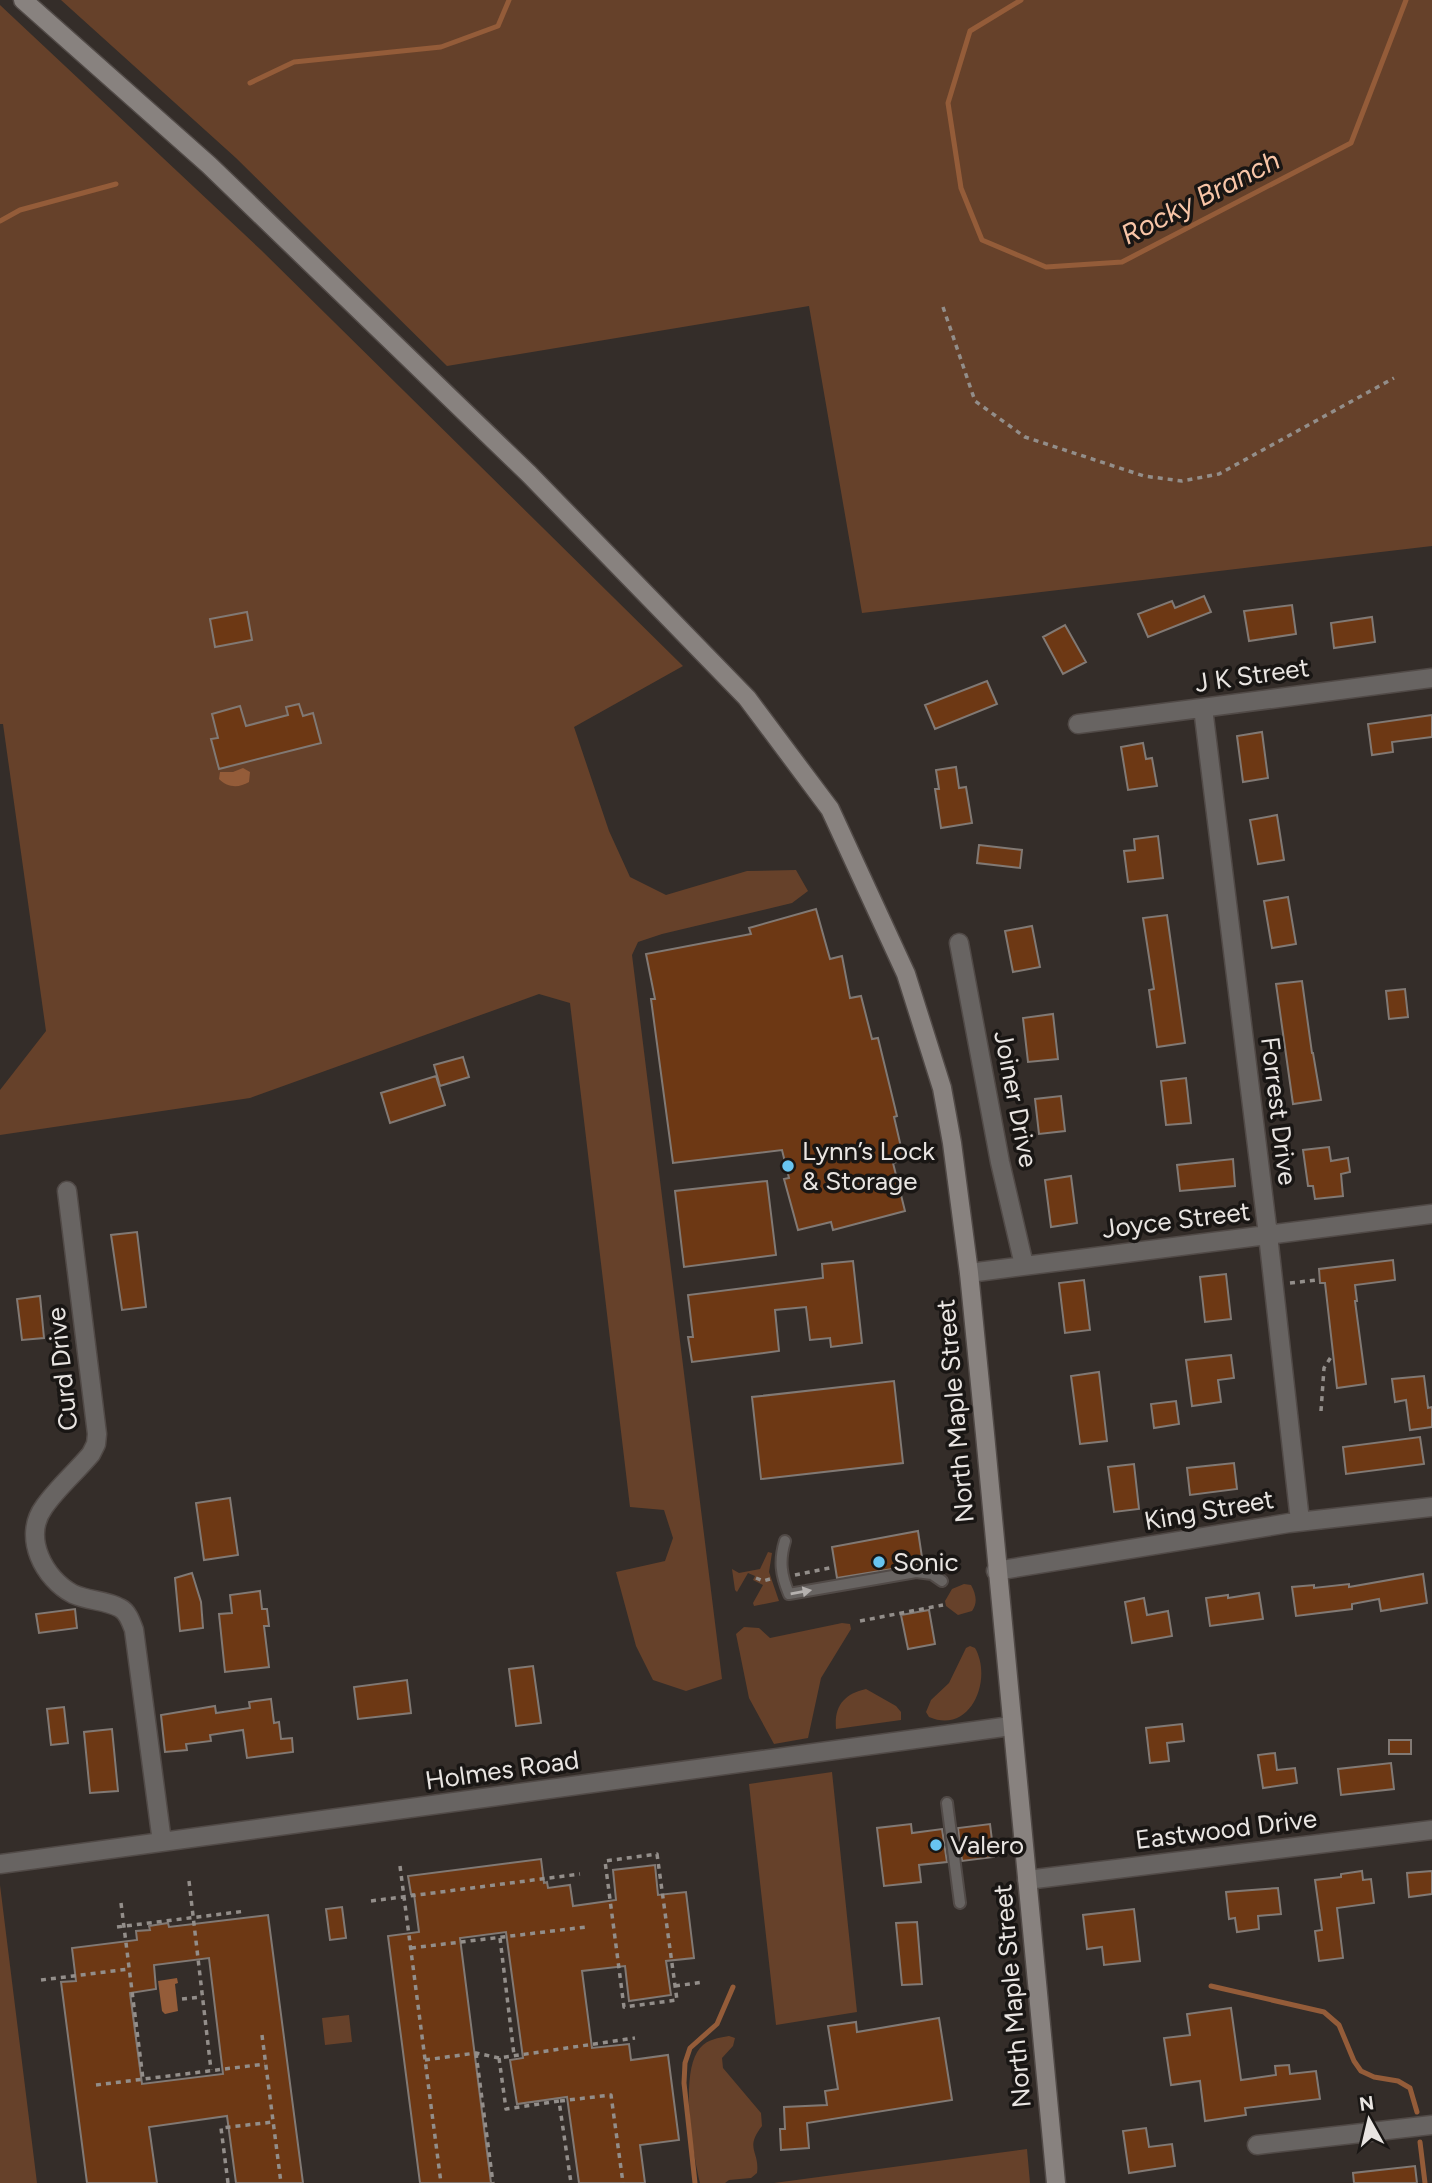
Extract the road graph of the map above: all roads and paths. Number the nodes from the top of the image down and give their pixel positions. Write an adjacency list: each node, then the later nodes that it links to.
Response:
1 (23, 0): 12 (main road, North Maple Street)
2 (943, 307): 3 (path)
3 (1394, 378)
4 (1432, 678): 5 (street, J K Street)
5 (1203, 708): 6 (street, J K Street); 10 (street, Forrest Drive)
6 (1078, 724)
7 (959, 943): 11 (street, Joiner Drive)
8 (67, 1191): 27 (street, Curd Drive)
9 (1432, 1214): 10 (street, Joyce Street)
10 (1268, 1235): 11 (street, Joyce Street); 14 (street, Forrest Drive)
11 (1024, 1265): 12 (street, Joyce Street)
12 (968, 1273): 20 (main road, North Maple Street)
13 (1317, 1280): 14 (path)
14 (1274, 1285): 18 (street, Forrest Drive)
15 (1331, 1357): 16 (path)
16 (1321, 1410)
17 (1432, 1507): 18 (street, King Street)
18 (1300, 1521): 20 (street, King Street)
19 (785, 1541): 21 (lane, one-way to 21)
20 (996, 1571): 24 (main road, North Maple Street)
21 (942, 1581)
22 (943, 1605): 23 (path)
23 (860, 1621)
24 (1012, 1726): 27 (street, Holmes Road); 31 (main road, North Maple Street)
25 (947, 1802): 36 (lane)
26 (1432, 1830): 31 (street, Eastwood Drive)
27 (162, 1842): 28 (street, Holmes Road)
28 (0, 1864)
29 (400, 1866): 33 (path)
30 (580, 1874): 33 (path)
31 (1027, 1880): 70 (main road, North Maple Street)
32 (189, 1881): 38 (path)
33 (404, 1897): 34 (path); 43 (path)
34 (371, 1901)
35 (121, 1903): 39 (path)
36 (960, 1903)
37 (246, 1911): 38 (path)
38 (193, 1918): 39 (path); 48 (path)
39 (124, 1926): 40 (path); 44 (path)
40 (117, 1927)
41 (586, 1927): 42 (path)
42 (500, 1938): 43 (path); 53 (path)
43 (411, 1948): 55 (path)
44 (129, 1969): 45 (path); 58 (path)
45 (41, 1980)
46 (704, 1983): 47 (path)
47 (675, 1986): 47 (path)
48 (202, 1997): 49 (path); 57 (path)
49 (181, 1999)
50 (262, 2035): 56 (path)
51 (635, 2038): 53 (path)
52 (476, 2053): 54 (path); 55 (path); 67 (path)
53 (514, 2055): 54 (path)
54 (499, 2057): 60 (path)
55 (425, 2060): 66 (path)
56 (265, 2064): 57 (path); 61 (path)
57 (211, 2070): 58 (path)
58 (143, 2079): 59 (path)
59 (96, 2085)
60 (559, 2101): 68 (path); 69 (path)
61 (273, 2122): 64 (path); 65 (path)
62 (1432, 2125): 63 (street)
63 (1257, 2145)
64 (228, 2183)
65 (281, 2183)
66 (441, 2183)
67 (493, 2183)
68 (571, 2183)
69 (623, 2183)
70 (1056, 2183)

